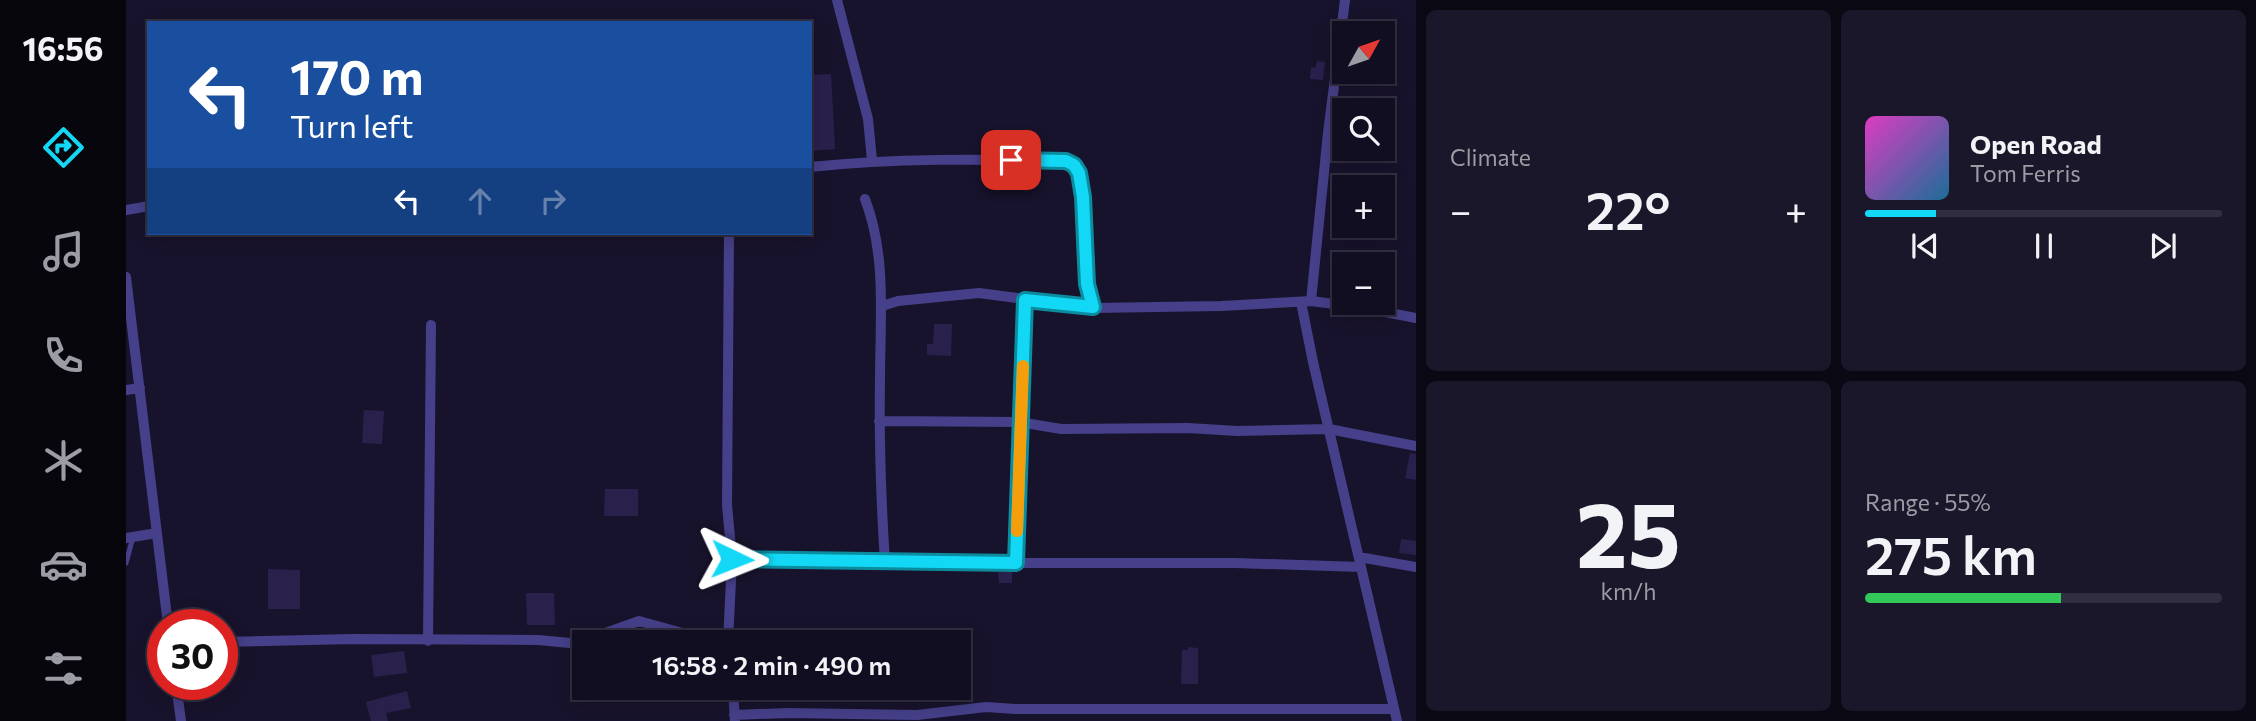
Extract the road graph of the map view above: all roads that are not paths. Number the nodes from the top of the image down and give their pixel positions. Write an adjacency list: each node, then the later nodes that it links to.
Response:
1 (838, 0): 3 (street)
2 (1345, 0): 11 (street)
3 (872, 160): 4 (street); 13 (street)
4 (812, 167)
5 (865, 199): 12 (street)
6 (147, 206): 7 (street)
7 (126, 210)
8 (729, 235): 24 (street)
9 (126, 277): 16 (street)
10 (1025, 300): 12 (street); 13 (street); 19 (street)
11 (1306, 302): 13 (street); 14 (street); 20 (street)
12 (882, 306): 18 (street)
13 (1093, 307)
14 (1416, 318)
15 (431, 324): 34 (street)
16 (140, 388): 17 (street); 22 (street)
17 (126, 390)
18 (879, 421): 19 (street); 25 (street)
19 (1019, 422): 20 (street); 28 (street)
20 (1329, 429): 21 (street); 26 (street)
21 (1416, 446)
22 (156, 533): 23 (street); 30 (street)
23 (130, 537): 27 (lane)
24 (732, 559): 25 (street); 33 (street)
25 (885, 562): 28 (street)
26 (1360, 562): 28 (street); 29 (street); 39 (street)
27 (126, 563)
28 (1016, 563)
29 (1416, 568)
30 (166, 609)
31 (614, 630): 32 (street)
32 (670, 630)
33 (728, 630)
34 (428, 640): 35 (street); 36 (street)
35 (238, 642)
36 (572, 643)
37 (178, 700): 43 (street)
38 (733, 700): 42 (street)
39 (1394, 709): 40 (street); 44 (street)
40 (1015, 715): 41 (street)
41 (878, 717): 42 (street)
42 (734, 718)
43 (181, 721)
44 (1397, 721)

